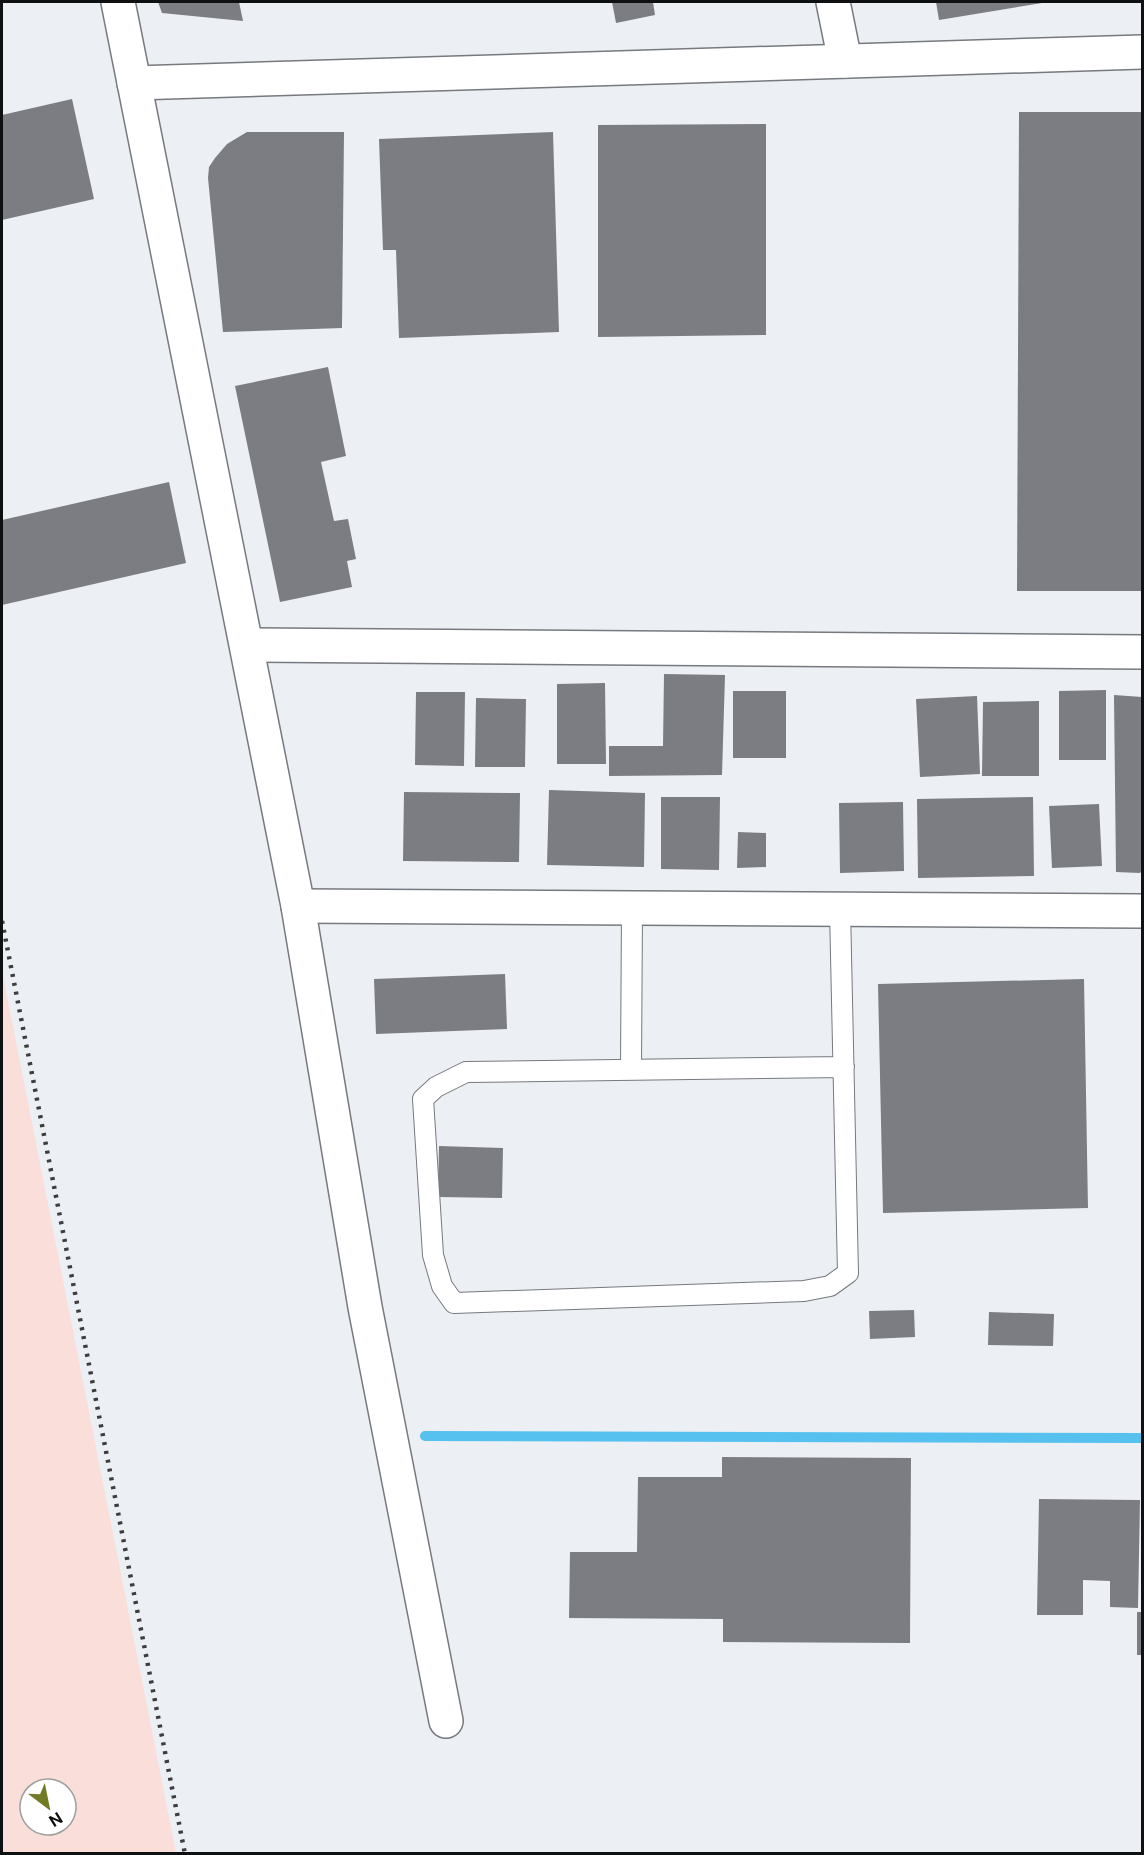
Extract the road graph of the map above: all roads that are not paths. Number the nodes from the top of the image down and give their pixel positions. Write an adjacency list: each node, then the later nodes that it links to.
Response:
1 (118, 2): 5 (street)
2 (833, 2): 4 (street)
3 (1143, 51): 4 (street)
4 (845, 61): 5 (street)
5 (134, 83): 6 (street)
6 (247, 645): 7 (street); 8 (street)
7 (1143, 652)
8 (298, 906): 9 (street); 14 (street)
9 (632, 908): 10 (street); 13 (lane)
10 (840, 909): 11 (street); 12 (lane)
11 (1143, 911)
12 (844, 1067): 13 (lane); 13 (lane)
13 (631, 1069)
14 (446, 1721)

